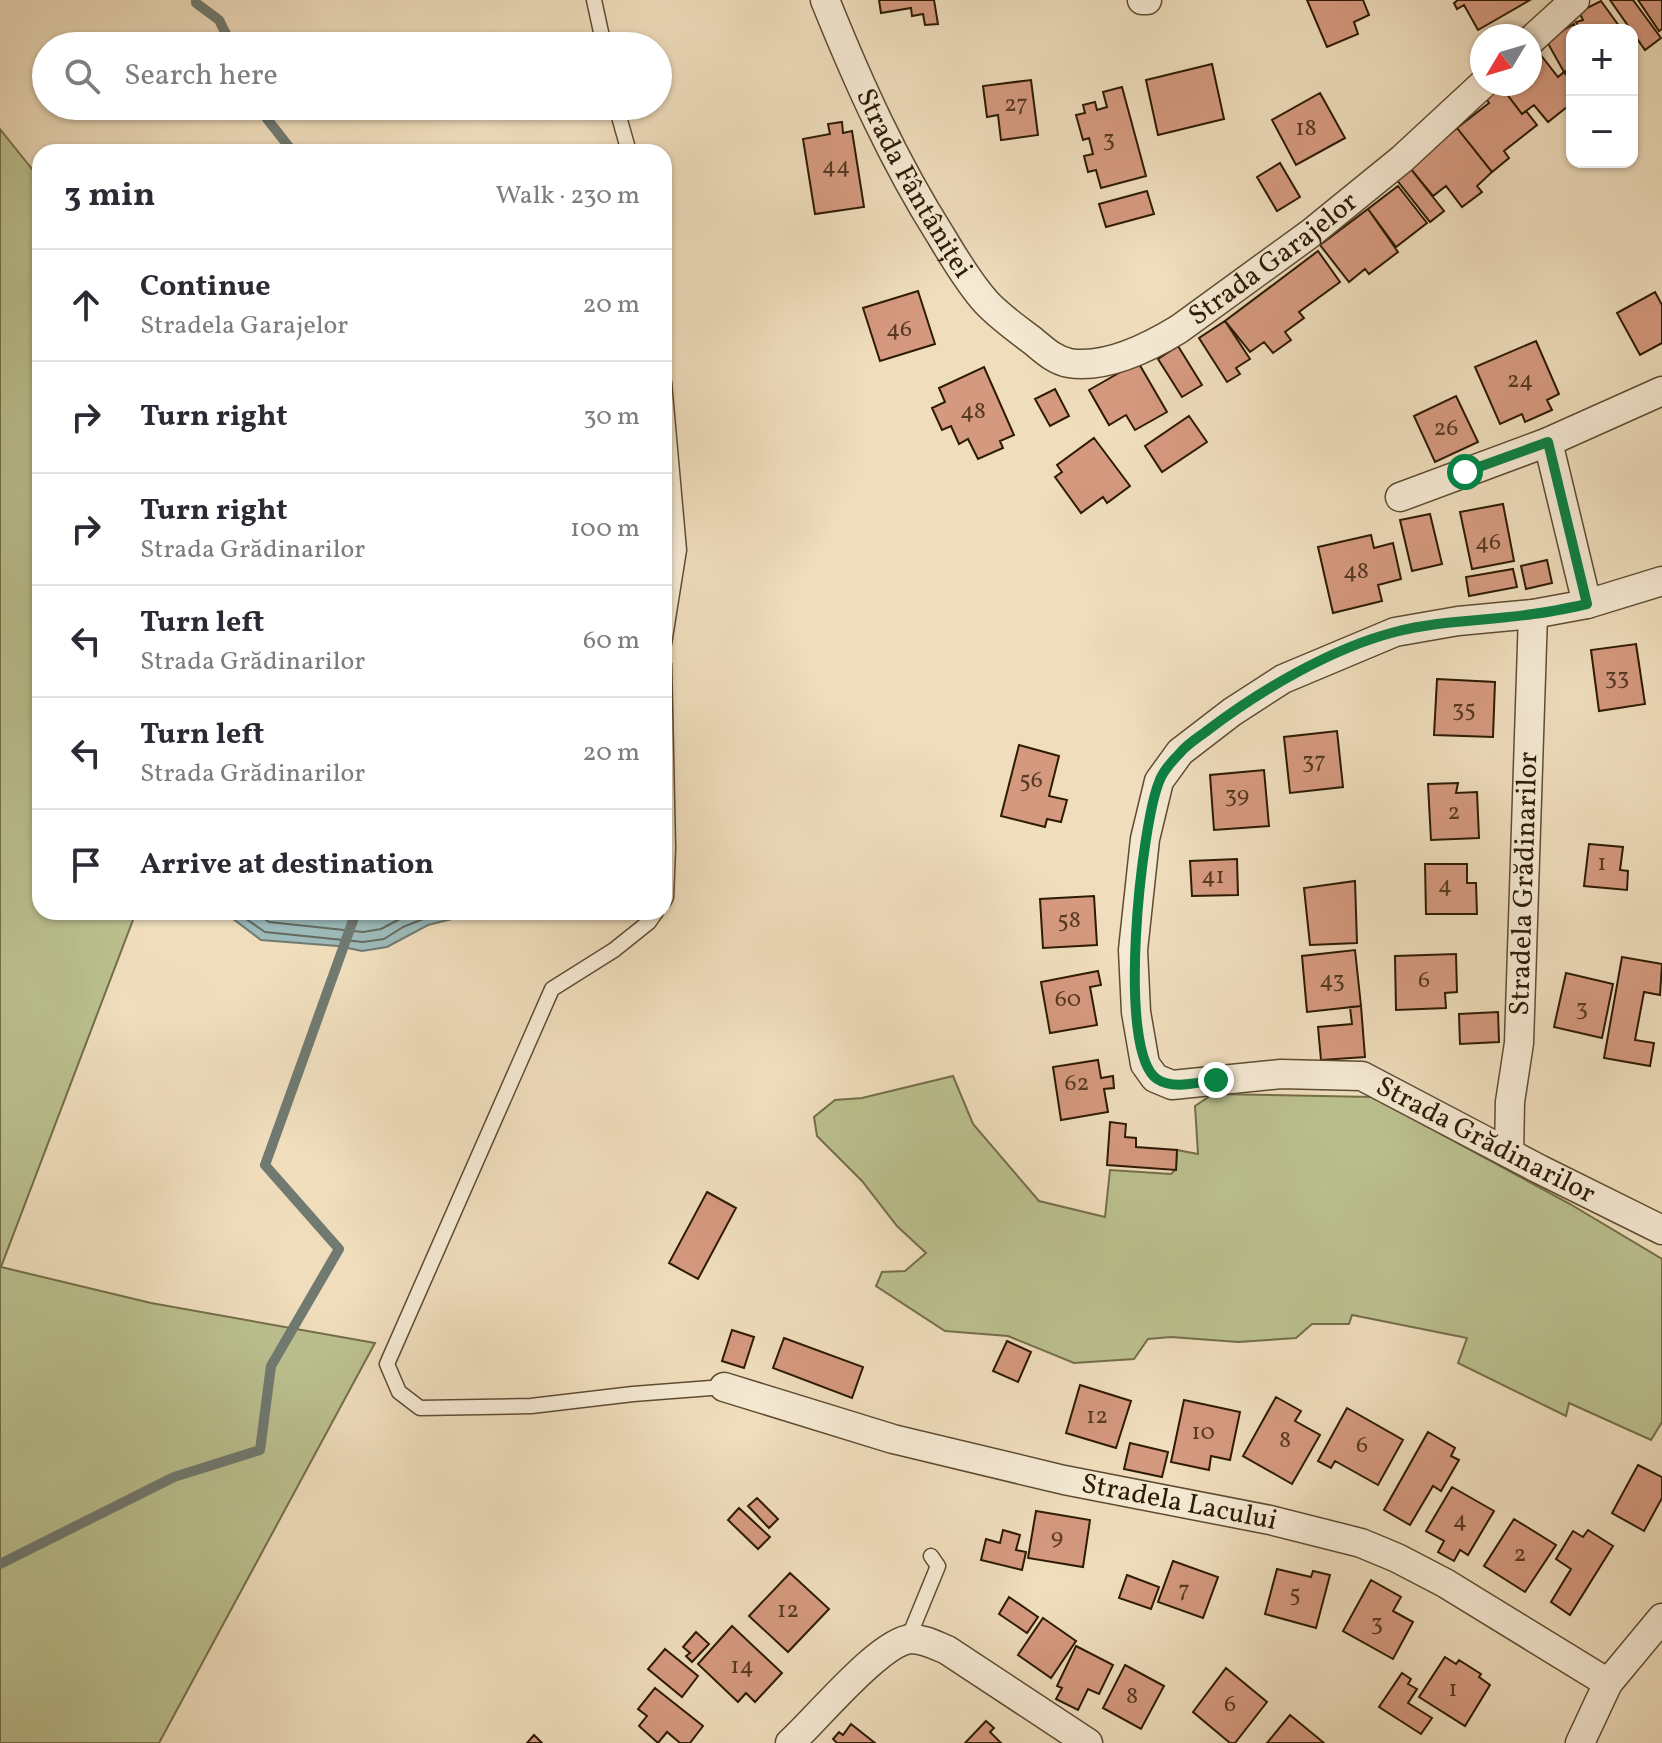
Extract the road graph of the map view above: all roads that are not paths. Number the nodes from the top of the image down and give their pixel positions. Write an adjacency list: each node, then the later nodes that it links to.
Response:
1 (594, 0): 5 (lane)
2 (825, 0): 9 (street, Strada Fântâniței)
3 (1575, 0): 4 (street)
4 (1542, 30)
5 (601, 32)
6 (1470, 96): 9 (street, Strada Garajelor)
7 (620, 120): 8 (lane)
8 (627, 144)
9 (1037, 344)
10 (1662, 391): 11 (street)
11 (1548, 442): 13 (street); 16 (street)
12 (672, 472): 15 (lane)
13 (1400, 497)
14 (1662, 581): 16 (street, Strada Grădinarilor)
15 (672, 594)
16 (1587, 604): 17 (street, Strada Grădinarilor)
17 (1533, 614): 19 (street, Stradela Grădinarilor); 19 (street, Strada Grădinarilor)
18 (650, 920): 21 (lane)
19 (1509, 1153): 20 (street, Strada Grădinarilor)
20 (1662, 1230)
21 (724, 1387): 25 (street, Stradela Lacului)
22 (931, 1556): 24 (lane)
23 (1656, 1634): 25 (street)
24 (908, 1639): 26 (street); 27 (street)
25 (1608, 1683): 28 (street)
26 (790, 1743)
27 (1088, 1743)
28 (1580, 1743)

